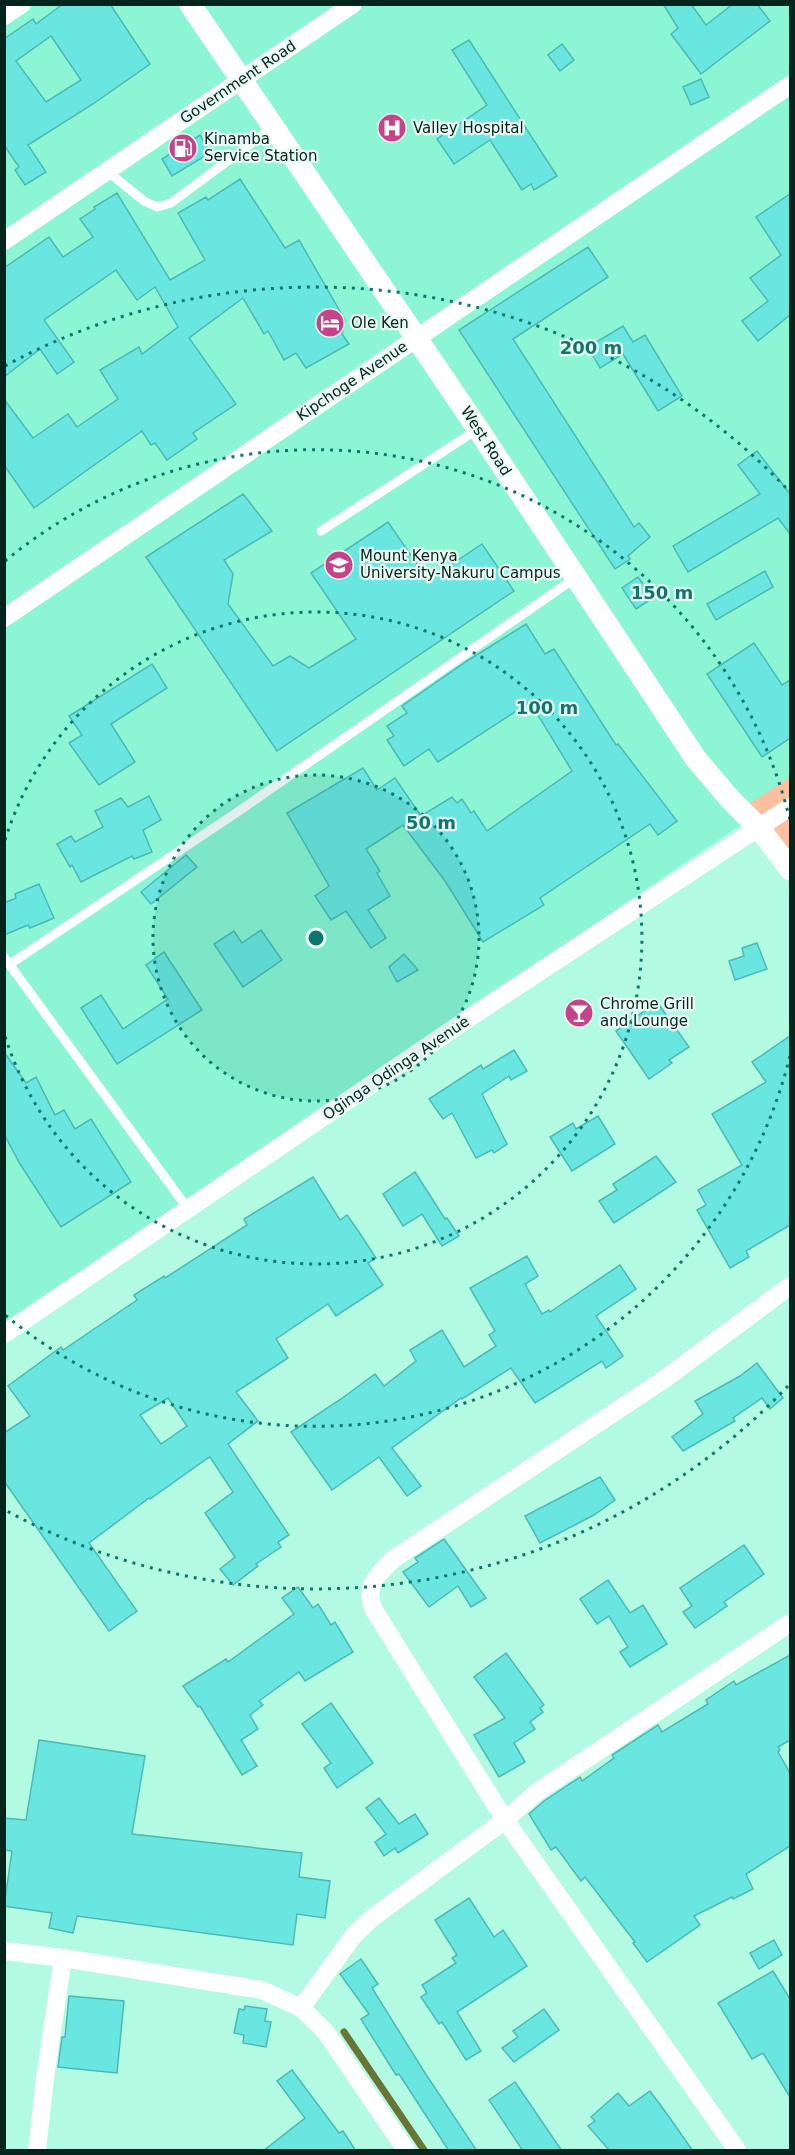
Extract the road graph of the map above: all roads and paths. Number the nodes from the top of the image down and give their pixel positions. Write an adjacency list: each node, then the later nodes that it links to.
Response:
1 (22, 4): 4 (street)
2 (190, 4): 5 (street, West Road)
3 (353, 4): 5 (street, Government Road)
4 (4, 16)
5 (240, 79): 7 (street, West Road); 8 (street, Government Road)
6 (790, 86): 10 (street, Kipchoge Avenue)
7 (272, 128): 8 (lane); 10 (street, West Road)
8 (107, 171): 9 (street, Government Road)
9 (4, 241)
10 (416, 338): 11 (street, West Road); 14 (street, Kipchoge Avenue)
11 (478, 429): 12 (lane); 13 (street, West Road)
12 (321, 531)
13 (575, 578): 16 (street, West Road); 18 (lane)
14 (4, 618)
15 (790, 807): 16 (street, Oginga Odinga Avenue)
16 (759, 828): 17 (street, West Road); 19 (street, Oginga Odinga Avenue)
17 (790, 870)
18 (7, 960): 19 (lane)
19 (188, 1209): 21 (street, Oginga Odinga Avenue)
20 (790, 1286): 23 (street)
21 (4, 1334)
22 (790, 1623): 23 (street)
23 (504, 1820): 26 (street); 29 (street)
24 (4, 1951): 25 (street)
25 (63, 1958): 26 (street); 27 (street)
26 (302, 2008): 28 (street)
27 (37, 2151)
28 (406, 2151)
29 (736, 2151)

